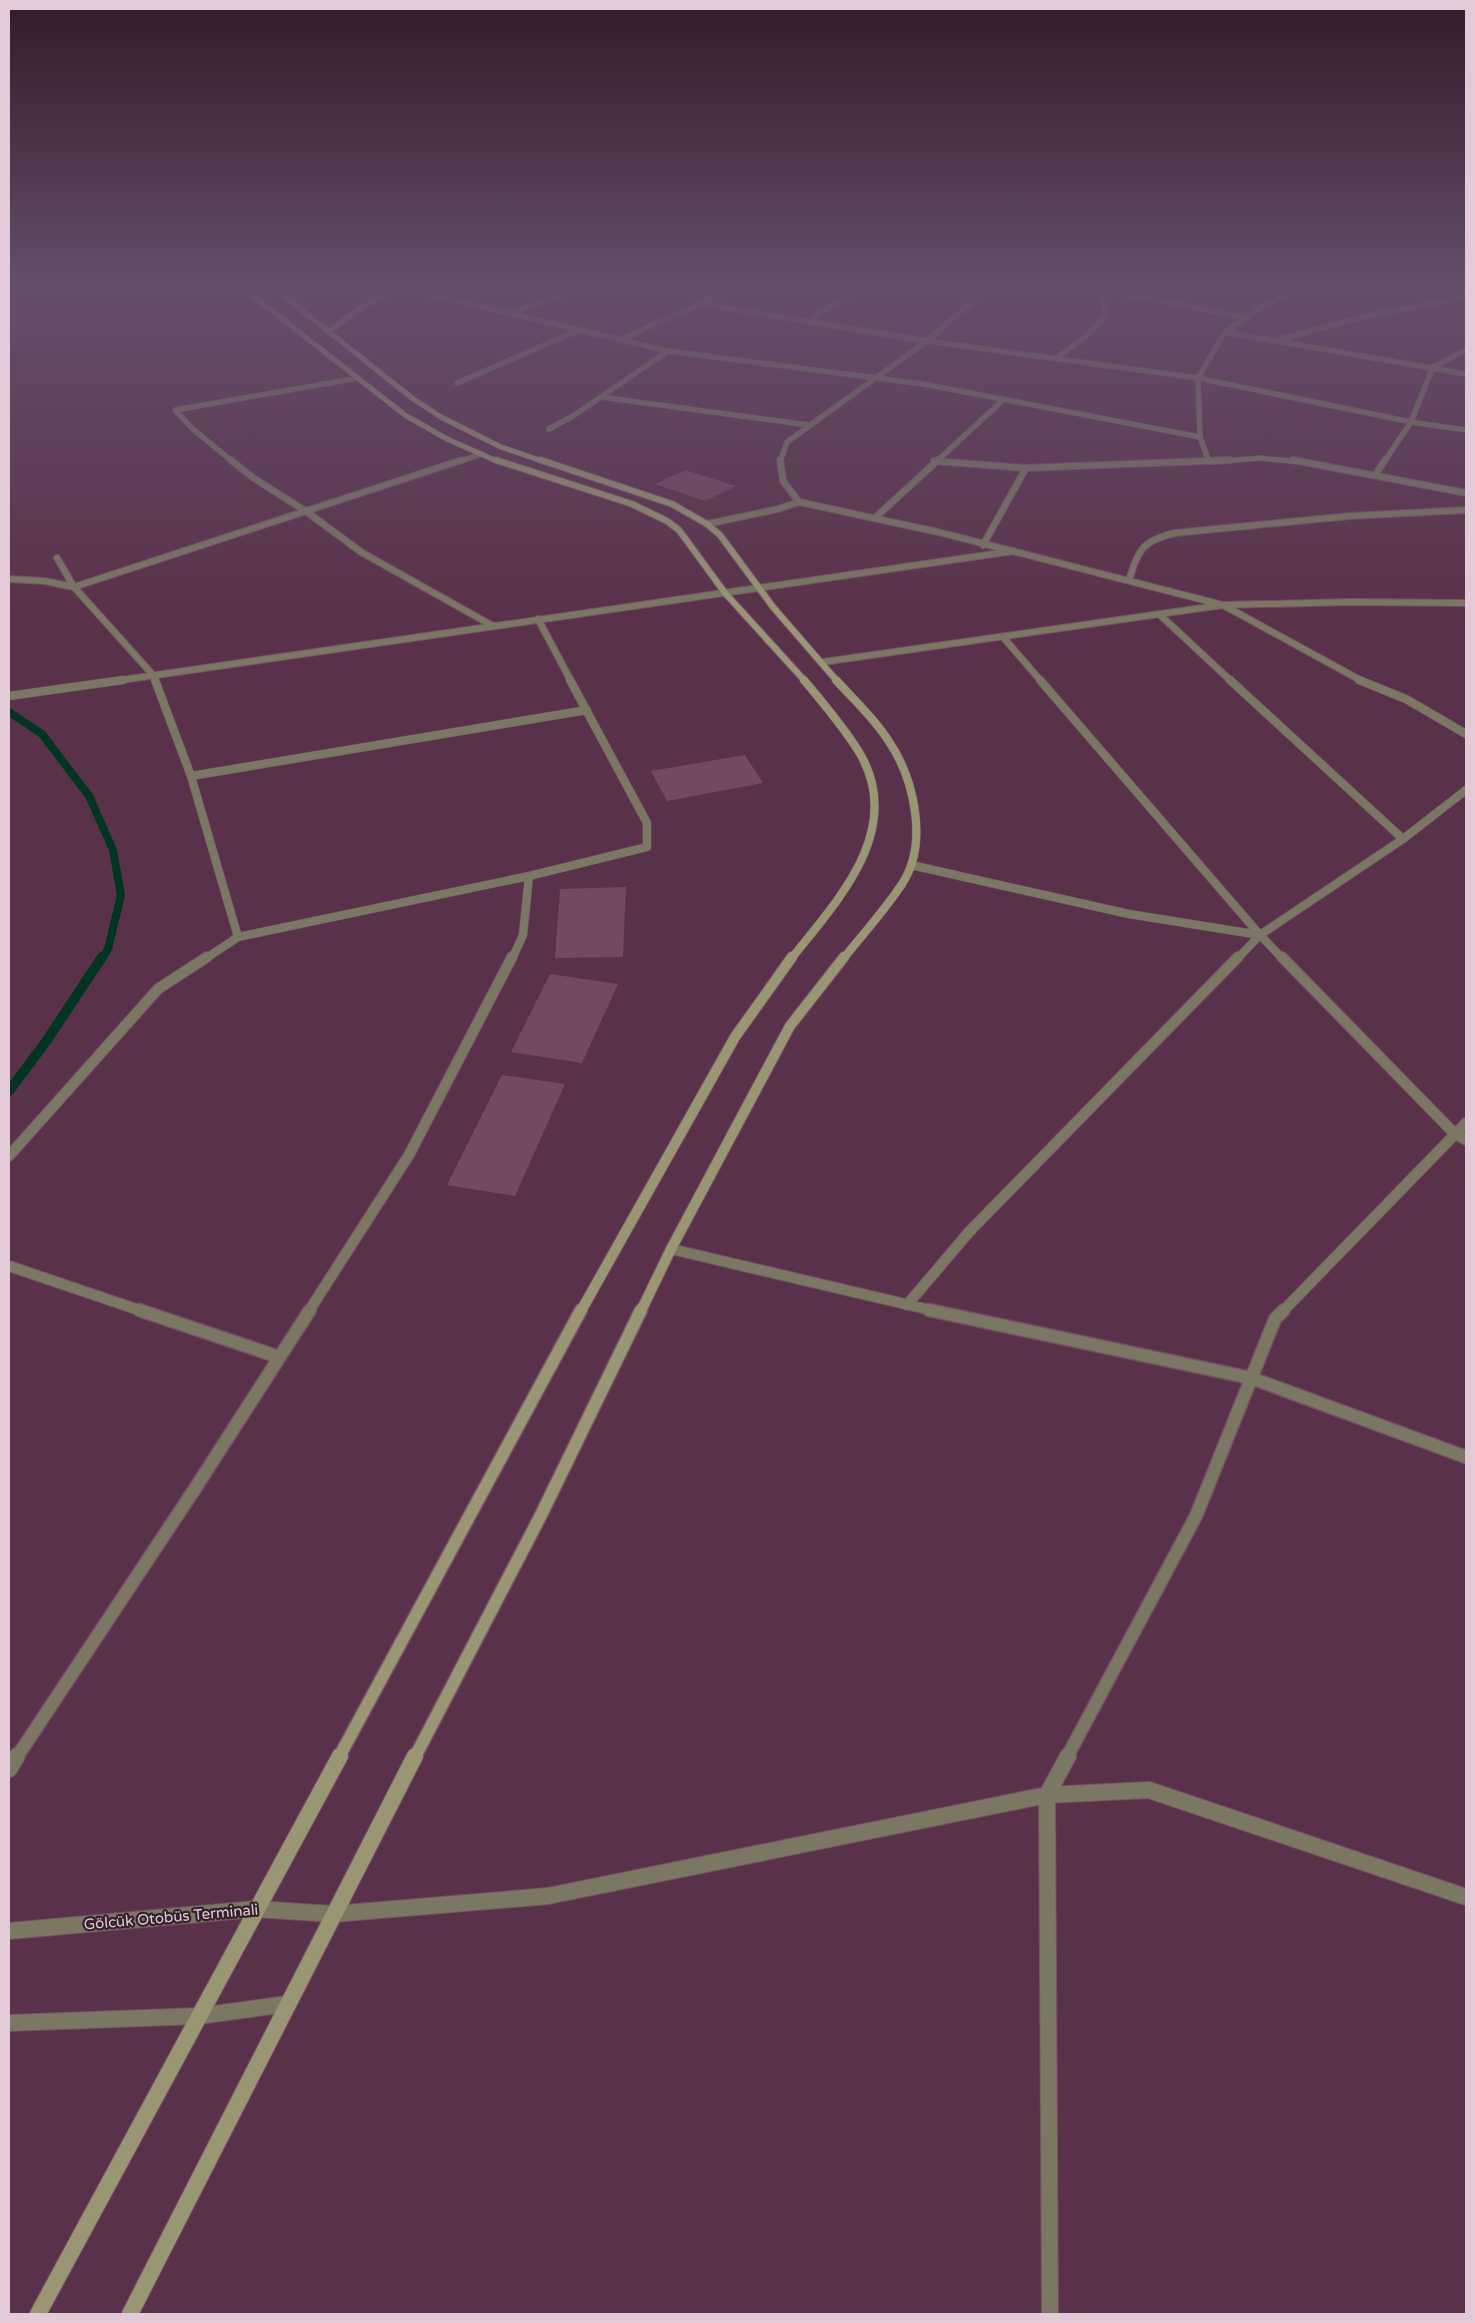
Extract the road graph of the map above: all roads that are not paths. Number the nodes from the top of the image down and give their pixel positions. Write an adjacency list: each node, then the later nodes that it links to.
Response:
1 (253, 396): 24 (street)
2 (381, 396): 16 (main road)
3 (410, 396): 26 (main road)
4 (848, 396): 12 (street)
5 (985, 396): 10 (street)
6 (1199, 396): 15 (street)
7 (1287, 396): 11 (street)
8 (1421, 396): 11 (street)
9 (602, 397): 12 (street); 13 (street)
10 (1003, 400): 15 (street); 17 (street)
11 (1411, 422): 14 (street); 20 (street)
12 (809, 425): 22 (street)
13 (549, 429)
14 (1466, 430)
15 (1200, 437): 18 (street)
16 (481, 454): 24 (street); 34 (main road)
17 (934, 461): 19 (street); 25 (street)
18 (1209, 462): 19 (street); 20 (street)
19 (1026, 468): 27 (street)
20 (1375, 475): 21 (street)
21 (1466, 493)
22 (799, 502): 25 (street); 26 (street)
23 (1466, 510): 31 (street)
24 (307, 512): 32 (street); 39 (street)
25 (876, 517): 27 (street)
26 (707, 524): 33 (main road)
27 (983, 545): 28 (street)
28 (1014, 551): 31 (street); 33 (street)
29 (57, 558): 32 (street)
30 (9, 579): 32 (street)
31 (1129, 580): 36 (street)
32 (74, 587): 42 (street)
33 (759, 588): 34 (street); 41 (main road)
34 (725, 593): 38 (street); 68 (main road)
35 (1466, 603): 36 (street)
36 (1223, 605): 37 (street); 45 (street)
37 (1160, 614): 40 (street); 50 (street)
38 (538, 620): 39 (street); 44 (street)
39 (493, 626): 42 (street)
40 (1003, 637): 41 (street); 53 (street)
41 (823, 662): 51 (main road)
42 (153, 675): 43 (street); 48 (street)
43 (9, 696)
44 (587, 710): 48 (street); 52 (street)
45 (1452, 726): 46 (street); 47 (street)
46 (1466, 726)
47 (1466, 734)
48 (191, 776): 54 (street)
49 (1466, 790): 50 (street)
50 (1402, 839): 53 (street)
51 (911, 865): 53 (street); 59 (main road)
52 (529, 876): 54 (street); 62 (street)
53 (1260, 935): 56 (street); 61 (street)
54 (238, 937): 58 (street)
55 (1466, 1123): 56 (street)
56 (1454, 1132): 57 (street); 63 (street)
57 (1466, 1140)
58 (9, 1156)
59 (671, 1249): 61 (street); 69 (main road)
60 (9, 1266): 62 (street)
61 (907, 1305): 63 (street)
62 (279, 1357): 65 (street)
63 (1251, 1378): 64 (street); 66 (street)
64 (1466, 1457)
65 (9, 1769)
66 (1047, 1795): 67 (street, Gölcük Otobüs Terminali); 69 (street, Gölcük Otobüs Terminali); 76 (street)
67 (1466, 1897)
68 (256, 1909): 69 (street, Gölcük Otobüs Terminali); 70 (street, Gölcük Otobüs Terminali); 72 (main road)
69 (333, 1914): 71 (main road)
70 (9, 1931)
71 (287, 2004): 72 (street); 75 (main road)
72 (198, 2016): 73 (street); 74 (main road)
73 (9, 2023)
74 (38, 2314)
75 (130, 2314)
76 (1050, 2314)

